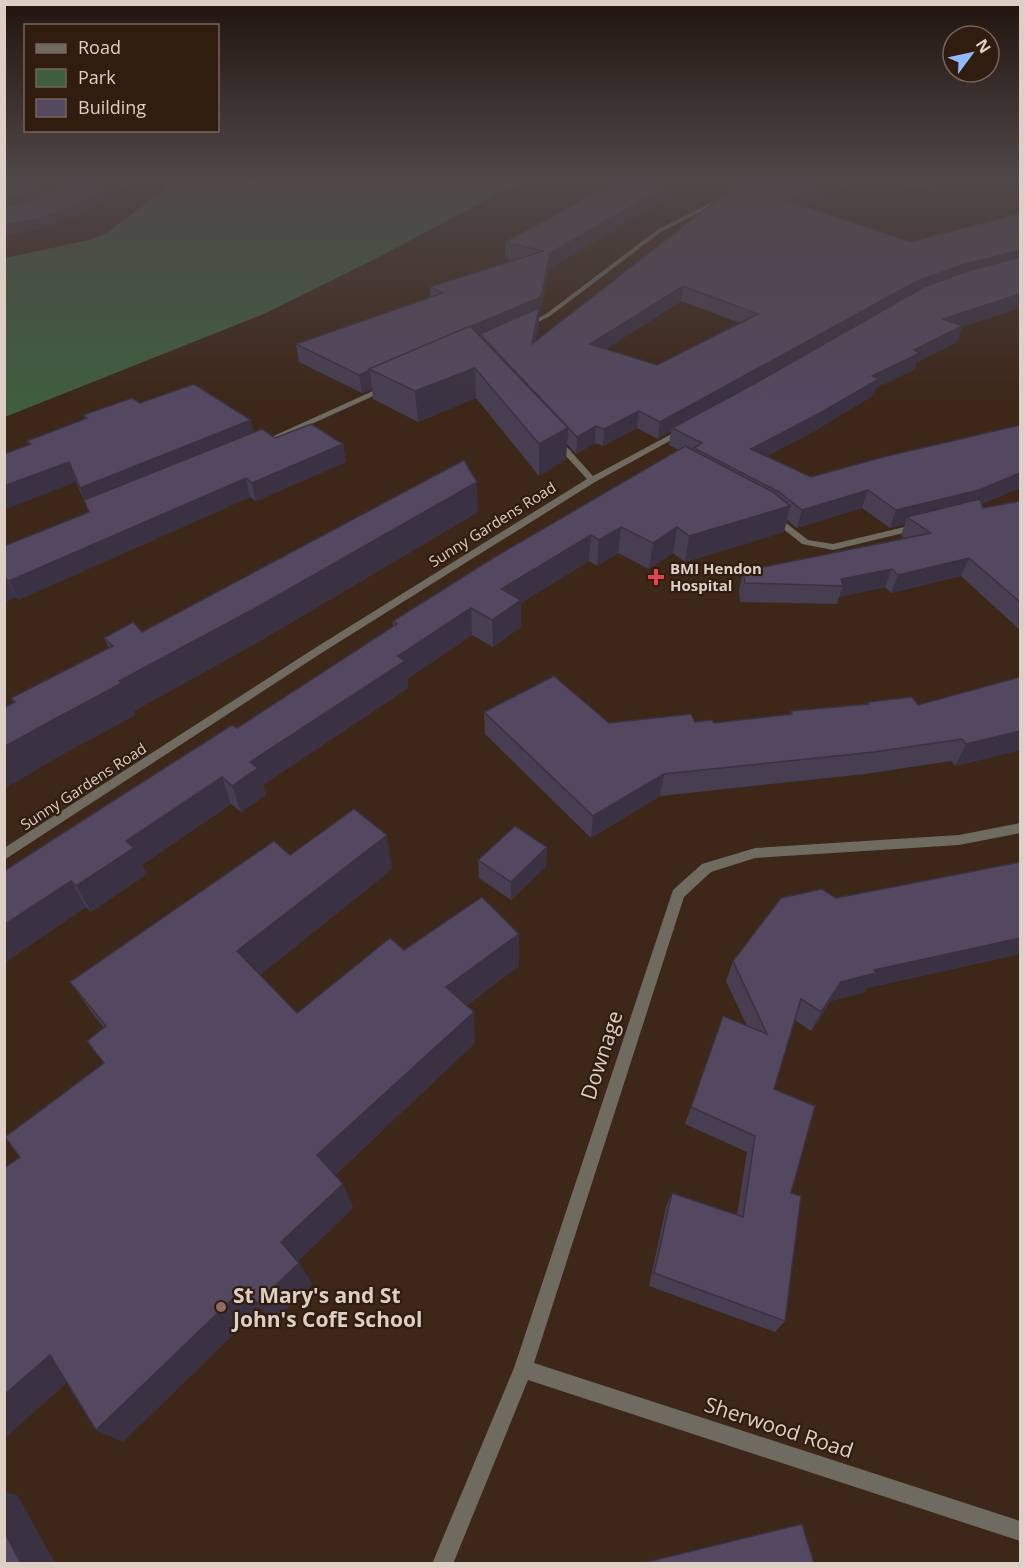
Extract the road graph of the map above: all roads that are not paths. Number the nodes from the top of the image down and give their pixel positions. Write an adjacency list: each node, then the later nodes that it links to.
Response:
1 (630, 253): 2 (street)
2 (518, 329)
3 (398, 384): 6 (street)
4 (693, 426): 7 (street, Sunny Gardens Road)
5 (549, 432): 9 (street)
6 (253, 447)
7 (651, 449): 8 (street); 9 (street, Sunny Gardens Road)
8 (660, 454)
9 (592, 480): 13 (street, Sunny Gardens Road)
10 (762, 509): 11 (street)
11 (924, 525)
12 (1020, 828): 14 (street, Downage)
13 (4, 855)
14 (523, 1369): 15 (street, Sherwood Road); 16 (street, Downage)
15 (1020, 1531)
16 (442, 1563)

